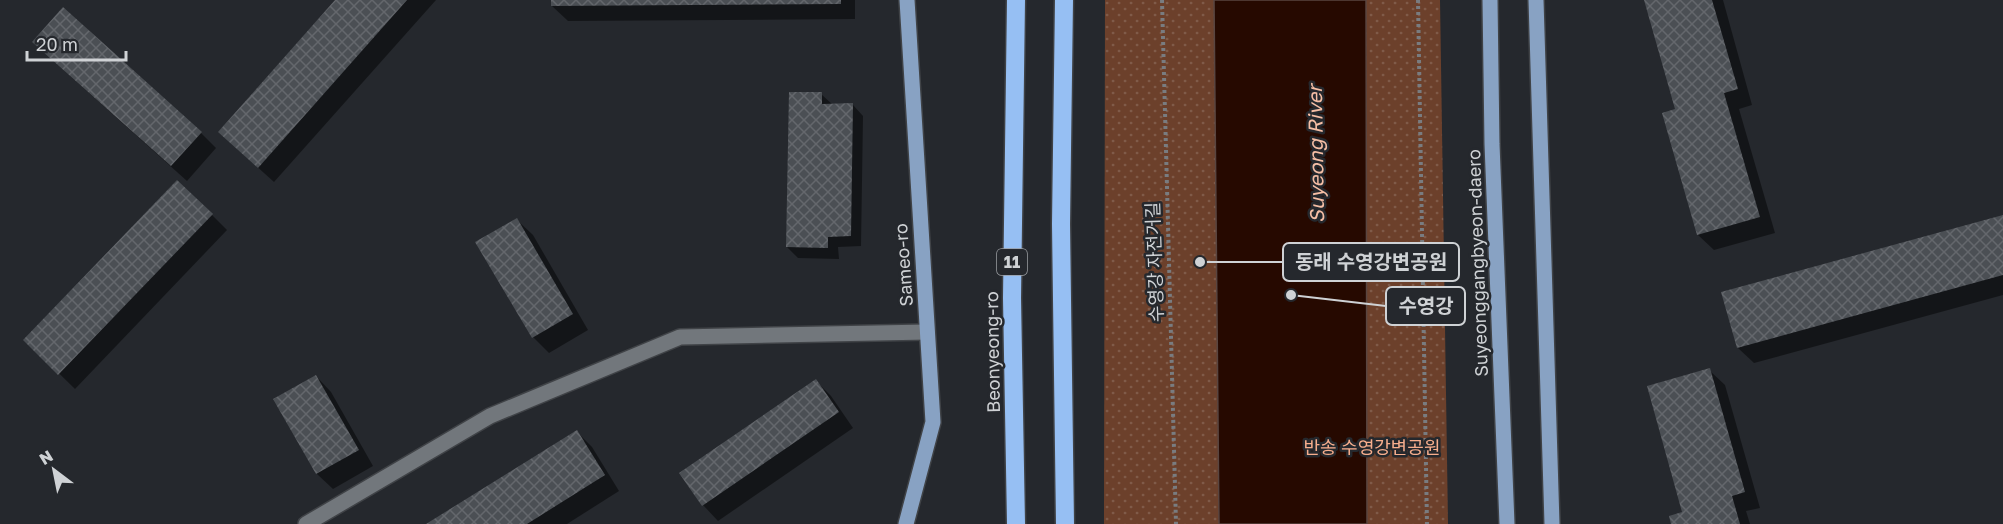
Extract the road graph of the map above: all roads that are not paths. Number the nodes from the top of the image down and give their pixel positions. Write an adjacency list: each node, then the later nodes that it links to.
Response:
1 (907, 0): 6 (main road, Sameo-ro)
2 (1017, 0): 9 (highway, Beonyeong-ro / 11)
3 (1064, 0): 10 (highway)
4 (1490, 0): 11 (main road, Suyeonggangbyeon-daero)
5 (1536, 0): 12 (main road)
6 (927, 332): 7 (lane); 8 (main road, Sameo-ro)
7 (306, 524)
8 (906, 524)
9 (1017, 524)
10 (1065, 524)
11 (1507, 524)
12 (1552, 524)

